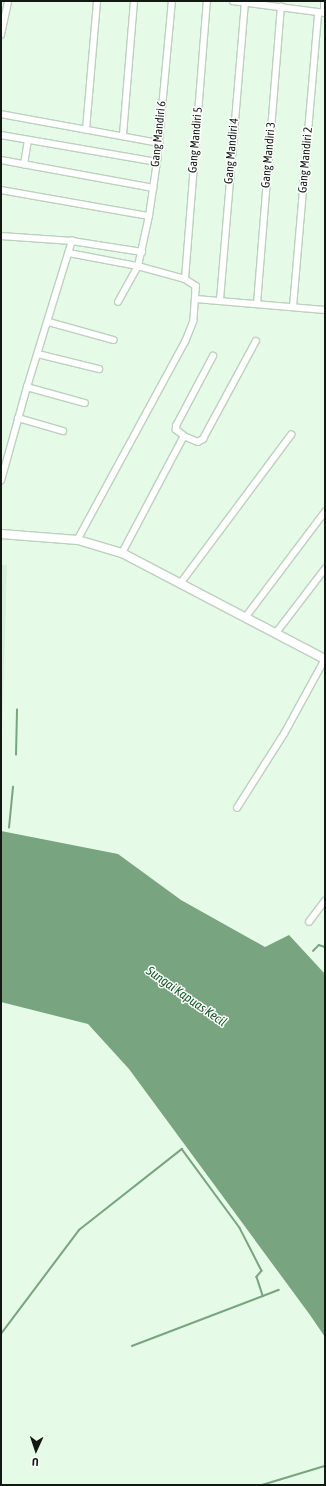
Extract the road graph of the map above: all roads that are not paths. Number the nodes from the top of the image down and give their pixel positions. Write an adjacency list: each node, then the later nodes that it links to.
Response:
1 (8, 1): 12 (street)
2 (97, 1): 14 (street)
3 (134, 1): 16 (street)
4 (172, 1): 18 (street, Gang Mandiri 6)
5 (207, 1): 30 (street, Gang Mandiri 5)
6 (233, 1): 8 (street)
7 (324, 1): 11 (street, Gang Mandiri 2)
8 (245, 3): 9 (street); 32 (street, Gang Mandiri 4)
9 (267, 3): 10 (street)
10 (281, 7): 11 (street); 34 (street, Gang Mandiri 3)
11 (322, 13): 35 (street, Gang Mandiri 2)
12 (1, 35)
13 (1, 114): 14 (street)
14 (86, 130): 16 (street)
15 (1, 135): 17 (street)
16 (123, 135): 18 (street)
17 (28, 140): 20 (street); 21 (street)
18 (159, 143): 20 (street, Gang Mandiri 6)
19 (1, 160): 21 (street)
20 (157, 162): 22 (street, Gang Mandiri 6)
21 (24, 165): 22 (street)
22 (153, 188): 24 (street, Gang Mandiri 6)
23 (1, 190): 24 (street)
24 (149, 216): 27 (street, Gang Mandiri 6)
25 (1, 236): 26 (street)
26 (72, 242): 27 (street); 28 (street)
27 (142, 252): 29 (street, Gang Mandiri 6)
28 (69, 253): 29 (street); 37 (street)
29 (138, 266): 30 (street); 33 (street, Gang Mandiri 6)
30 (185, 279): 31 (street)
31 (196, 299): 32 (street); 52 (street)
32 (220, 300): 34 (street)
33 (118, 302)
34 (257, 304): 35 (street)
35 (294, 307): 36 (street)
36 (325, 310)
37 (48, 322): 38 (street); 40 (street)
38 (114, 340)
39 (256, 341): 48 (street)
40 (38, 354): 42 (street); 43 (street)
41 (213, 356): 48 (street)
42 (99, 369)
43 (27, 387): 44 (street); 45 (street)
44 (85, 403)
45 (18, 418): 46 (street); 49 (street)
46 (63, 431)
47 (291, 435): 55 (street)
48 (184, 436): 53 (street)
49 (1, 482)
50 (325, 512): 56 (street)
51 (1, 534): 52 (main road)
52 (78, 540): 53 (main road)
53 (122, 553): 55 (main road)
54 (325, 569): 57 (street)
55 (180, 584): 56 (main road)
56 (245, 618): 57 (main road)
57 (276, 632): 58 (main road)
58 (325, 659): 59 (street)
59 (237, 808)
60 (325, 901): 61 (street)
61 (309, 922)

